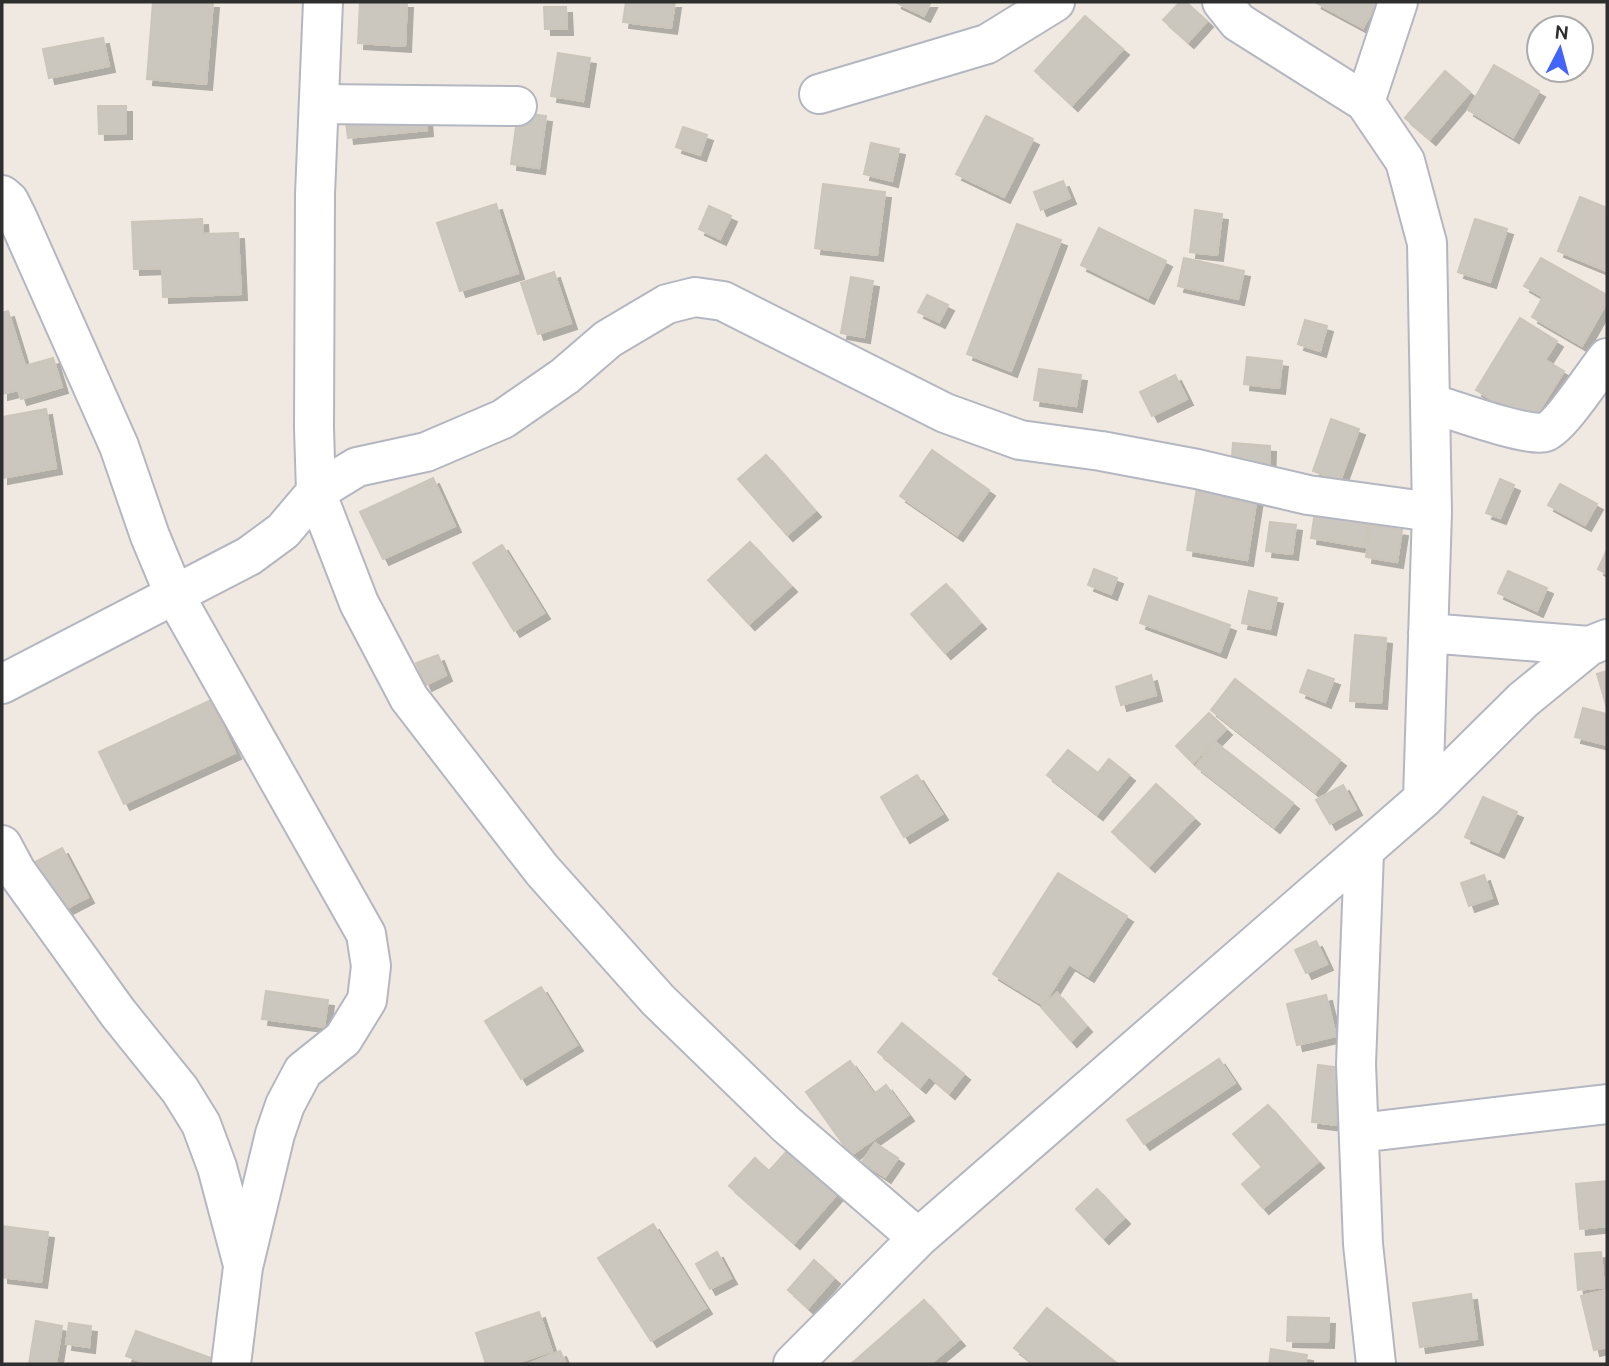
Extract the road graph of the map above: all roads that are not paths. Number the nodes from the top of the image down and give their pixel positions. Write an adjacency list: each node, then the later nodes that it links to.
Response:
1 (323, 2): 7 (street)
2 (1055, 2): 5 (street)
3 (1222, 2): 6 (street)
4 (1398, 2): 6 (street)
5 (819, 94)
6 (1365, 102): 11 (street)
7 (319, 104): 8 (street); 12 (street)
8 (517, 106)
9 (2, 195): 14 (street)
10 (1607, 358): 11 (street)
11 (1430, 403): 13 (street)
12 (316, 492): 13 (street); 14 (street); 23 (street)
13 (1432, 512): 15 (street)
14 (175, 596): 17 (street); 24 (street)
15 (1428, 633): 16 (street); 18 (street)
16 (1598, 643): 18 (street)
17 (2, 684)
18 (1423, 799): 20 (street)
19 (2, 845): 24 (street)
20 (1364, 852): 22 (street); 23 (street)
21 (1607, 1104): 22 (street)
22 (1359, 1133): 27 (street)
23 (918, 1238): 26 (street)
24 (243, 1267): 25 (street)
25 (231, 1364)
26 (793, 1364)
27 (1376, 1364)

